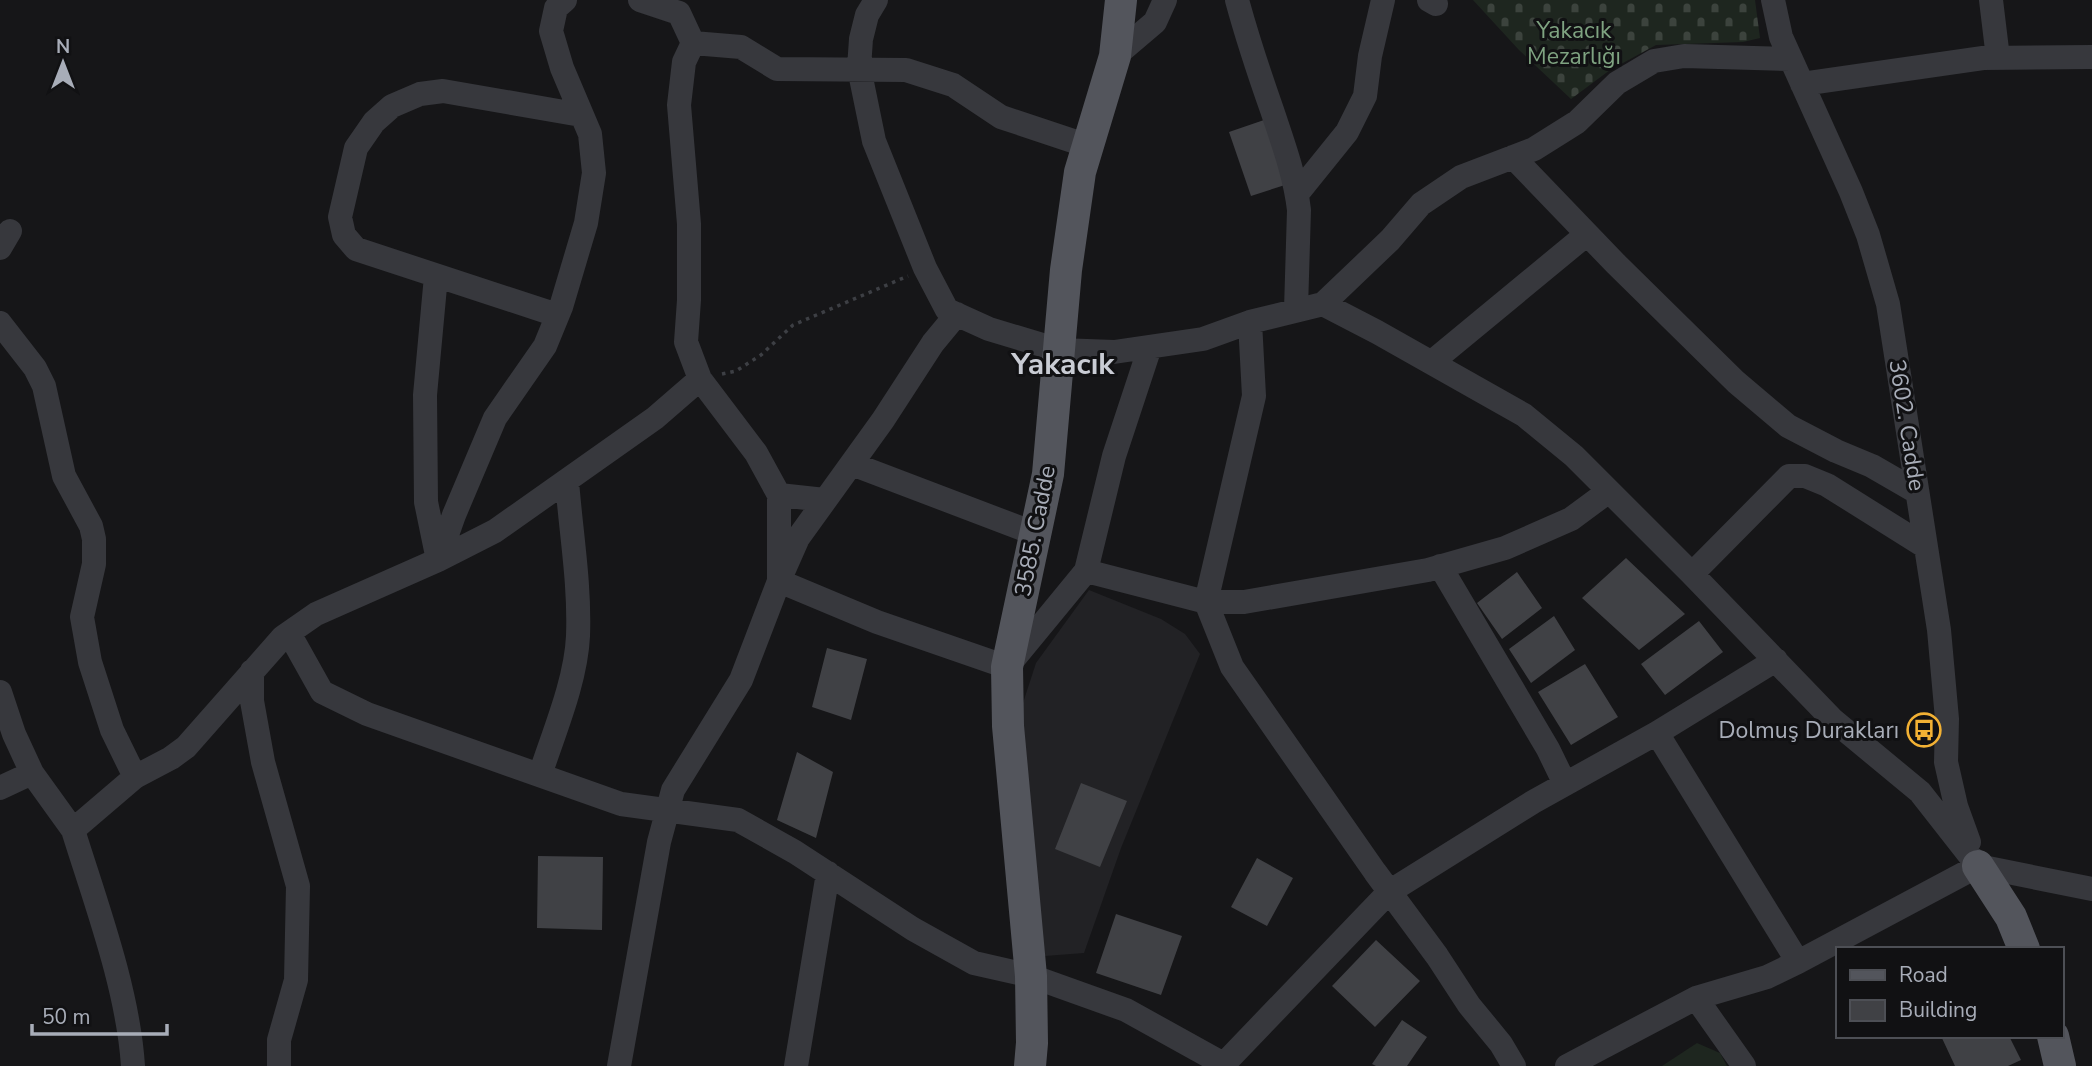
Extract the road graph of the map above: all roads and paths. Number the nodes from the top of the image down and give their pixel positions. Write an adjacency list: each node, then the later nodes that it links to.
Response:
1 (565, 0): 18 (street)
2 (640, 0): 10 (street)
3 (876, 0): 16 (street)
4 (1121, 0): 12 (main road, 3585. Cadde)
5 (1165, 0): 12 (street)
6 (1237, 0): 21 (street)
7 (1382, 0): 21 (street)
8 (1773, 0): 15 (street, 3602. Cadde)
9 (1991, 0): 14 (street)
10 (684, 7): 11 (street)
11 (693, 43): 16 (street); 34 (street)
12 (1115, 56): 19 (main road, 3585. Cadde)
13 (2092, 57): 14 (street)
14 (1998, 58): 17 (street)
15 (1790, 59): 17 (street, 3602. Cadde); 20 (street)
16 (859, 68): 19 (street); 23 (street)
17 (1802, 83): 38 (street, 3602. Cadde)
18 (582, 115): 24 (street); 28 (street)
19 (1088, 146): 32 (main road, 3585. Cadde)
20 (1513, 158): 22 (street); 25 (street)
21 (1297, 194): 26 (street)
22 (1587, 234): 33 (street); 38 (street)
23 (925, 268): 27 (street); 34 (path)
24 (436, 276): 28 (street); 43 (street)
25 (1323, 304): 26 (street); 33 (street)
26 (1296, 309): 29 (street)
27 (957, 314): 32 (street); 35 (street)
28 (557, 315): 43 (street)
29 (1250, 322): 31 (street); 48 (street)
30 (0, 323): 57 (street)
31 (1150, 347): 32 (street); 45 (street)
32 (1059, 350): 41 (main road, 3585. Cadde)
33 (1432, 362): 37 (street)
34 (700, 379): 36 (street); 39 (street)
35 (852, 464): 40 (street); 41 (street)
36 (567, 481): 43 (street); 56 (street)
37 (1609, 491): 44 (street); 46 (street)
38 (1917, 492): 42 (street, 3602. Cadde)
39 (779, 495): 40 (street); 47 (street)
40 (825, 500): 47 (street)
41 (1036, 534): 51 (main road, 3585. Cadde)
42 (1926, 547): 46 (street); 62 (street, 3602. Cadde)
43 (438, 560): 49 (street)
44 (1440, 566): 48 (street); 58 (street)
45 (1086, 571): 48 (street); 51 (street)
46 (1692, 574): 50 (street)
47 (779, 581): 51 (street); 60 (street)
48 (1206, 602): 65 (street)
49 (289, 633): 52 (street); 56 (street)
50 (1776, 660): 54 (street); 62 (street)
51 (1007, 667): 68 (main road, 3585. Cadde)
52 (252, 671): 57 (street); 73 (street)
53 (0, 692): 55 (street)
54 (1657, 733): 58 (street); 67 (street)
55 (32, 773): 59 (street); 61 (street)
56 (540, 775): 60 (street)
57 (135, 777): 61 (street)
58 (1565, 784): 65 (street)
59 (0, 788)
60 (668, 811): 63 (street); 74 (street)
61 (73, 830): 72 (street)
62 (1978, 866): 64 (street); 66 (main road); 67 (street)
63 (828, 873): 68 (street); 75 (street)
64 (2092, 889)
65 (1389, 892): 71 (street); 77 (street)
66 (2023, 947)
67 (1798, 962): 69 (street)
68 (1031, 976): 71 (street); 76 (main road, 3585. Cadde)
69 (1696, 998): 78 (street); 79 (street)
70 (2053, 1038): 80 (main road)
71 (1224, 1065)
72 (133, 1066)
73 (279, 1066)
74 (619, 1066)
75 (796, 1066)
76 (1030, 1066)
77 (1514, 1066)
78 (1569, 1066)
79 (1744, 1066)
80 (2060, 1066)

